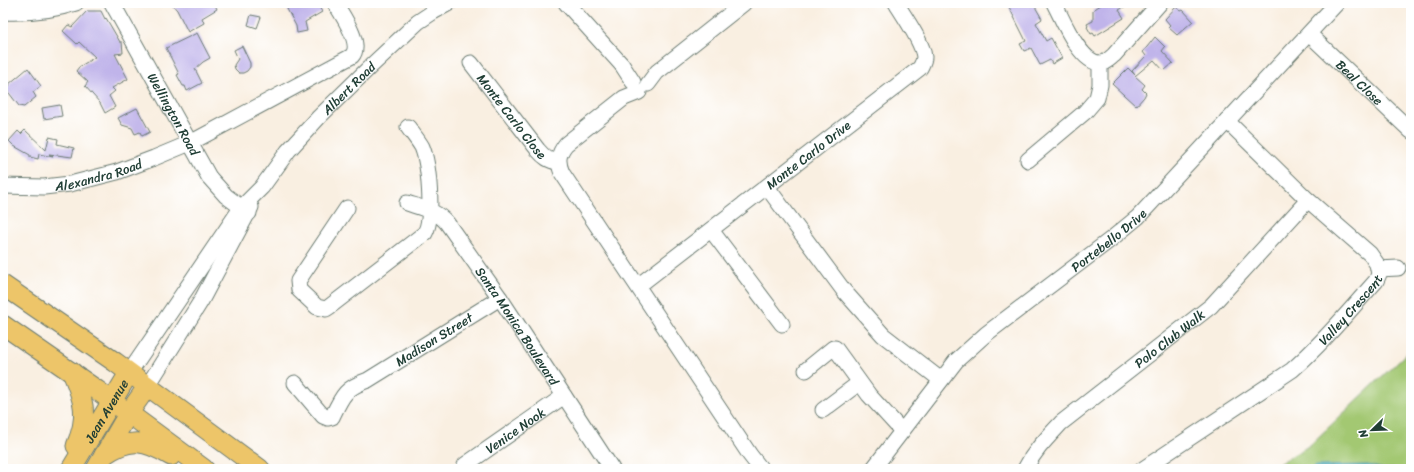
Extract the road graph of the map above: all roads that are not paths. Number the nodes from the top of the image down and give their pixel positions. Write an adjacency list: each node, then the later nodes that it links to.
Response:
1 (76, 3): 11 (street)
2 (112, 3): 19 (street, Wellington Road)
3 (335, 3): 19 (street, Albert Road)
4 (449, 3): 27 (street, Albert Road)
5 (566, 3): 15 (street)
6 (744, 3): 15 (street)
7 (896, 3): 23 (street, Monte Carlo Drive)
8 (1054, 3): 14 (street)
9 (1160, 3): 14 (street)
10 (1337, 3): 12 (street, Portebello Drive)
11 (3, 12)
12 (1309, 34): 16 (street, Portebello Drive); 18 (street, Beal Close)
13 (471, 63): 21 (street, Monte Carlo Close)
14 (1100, 63): 20 (street)
15 (642, 81): 21 (street)
16 (1227, 121): 24 (street, Valley Crescent); 40 (street, Portebello Drive)
17 (408, 127): 28 (street)
18 (1411, 131)
19 (190, 143): 22 (street, Alexandra Road); 27 (street, Wellington Road)
20 (1028, 160)
21 (558, 162): 33 (street)
22 (3, 186)
23 (767, 187): 29 (street, Monte Carlo Drive); 40 (street)
24 (1308, 200): 31 (street, Valley Crescent); 59 (street, Polo Club Walk)
25 (407, 203): 28 (street, Santa Monica Boulevard)
26 (347, 208): 28 (street)
27 (245, 210): 39 (street, Albert Road); 43 (street, Albert Road)
28 (430, 210): 34 (street, Santa Monica Boulevard)
29 (711, 230): 33 (street, Monte Carlo Drive); 35 (street)
30 (1398, 268): 31 (street)
31 (1379, 269): 60 (street, Valley Crescent)
32 (3, 286): 39 (main road)
33 (638, 286): 57 (street)
34 (500, 298): 41 (street, Madison Street); 44 (street, Santa Monica Boulevard)
35 (782, 324)
36 (3, 325): 38 (main road)
37 (806, 370): 42 (street)
38 (72, 372): 45 (main road); 51 (main road)
39 (129, 373): 43 (main road); 45 (main road, Jean Avenue)
40 (941, 380): 48 (street, Portebello Drive)
41 (295, 383)
42 (859, 383): 46 (street); 48 (street)
43 (147, 387): 47 (main road, Jean Avenue); 55 (main road)
44 (564, 396): 50 (street, Venice Nook); 56 (street, Santa Monica Boulevard)
45 (111, 401): 47 (main road); 52 (main road, Jean Avenue)
46 (823, 410)
47 (128, 414): 49 (main road, Jean Avenue); 54 (main road)
48 (902, 431): 58 (street, Portebello Drive)
49 (100, 462): 53 (main road)
50 (465, 465)
51 (66, 469)
52 (71, 469)
53 (193, 469)
54 (204, 469)
55 (260, 469)
56 (612, 469)
57 (760, 469)
58 (873, 469)
59 (1025, 469)
60 (1143, 469)

